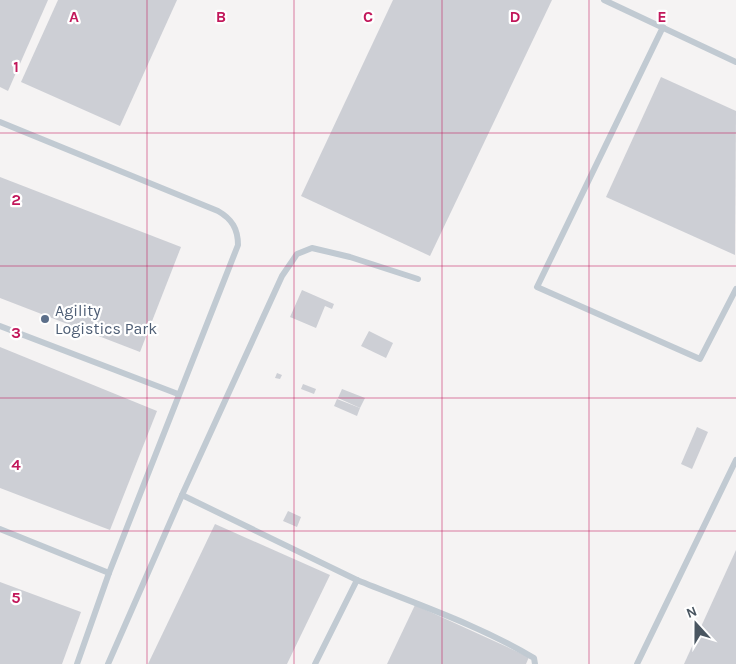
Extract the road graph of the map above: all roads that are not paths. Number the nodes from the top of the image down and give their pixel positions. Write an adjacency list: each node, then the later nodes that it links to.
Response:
1 (604, 0): 2 (lane)
2 (663, 27): 3 (lane); 6 (lane)
3 (736, 62)
4 (0, 122): 8 (lane)
5 (418, 280): 10 (lane)
6 (736, 289)
7 (0, 326): 8 (lane)
8 (178, 394): 12 (lane)
9 (736, 460): 18 (lane)
10 (182, 496): 13 (lane); 15 (lane)
11 (0, 530): 12 (lane)
12 (109, 573): 14 (lane)
13 (357, 580): 16 (lane); 17 (lane)
14 (77, 664)
15 (108, 664)
16 (316, 664)
17 (535, 664)
18 (637, 664)

